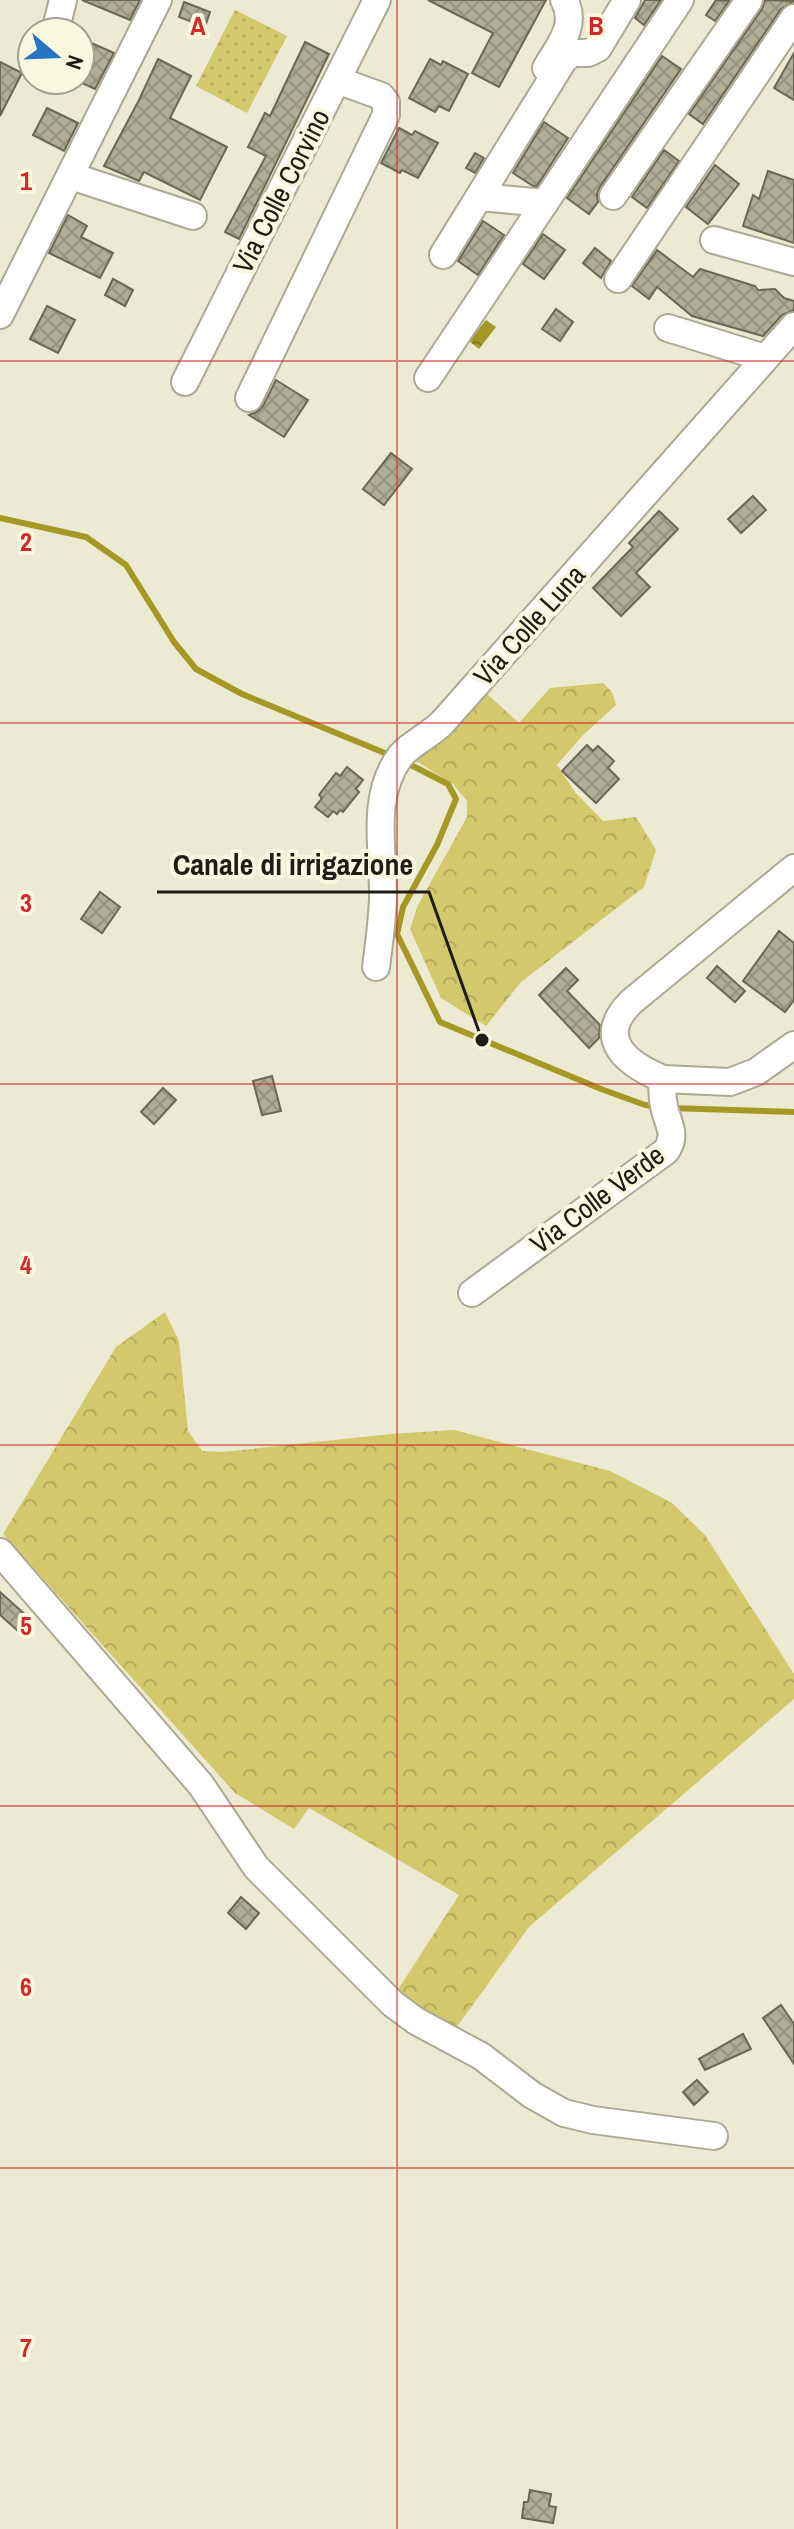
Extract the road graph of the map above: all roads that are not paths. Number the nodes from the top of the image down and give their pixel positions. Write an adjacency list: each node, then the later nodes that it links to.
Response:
1 (158, 0): 10 (street)
2 (377, 0): 8 (street, Via Colle Corvino)
3 (564, 0): 9 (street)
4 (627, 0): 12 (street)
5 (680, 0): 13 (street)
6 (749, 0): 11 (street)
7 (794, 18): 18 (street)
8 (337, 80): 24 (street, Via Colle Corvino); 25 (street)
9 (498, 130)
10 (71, 176): 14 (street); 19 (street)
11 (613, 196)
12 (479, 197): 13 (street); 16 (street)
13 (545, 203): 23 (street)
14 (193, 216)
15 (714, 240): 17 (street)
16 (443, 255)
17 (794, 262)
18 (618, 279)
19 (0, 315)
20 (794, 326): 22 (street, Via Colle Luna)
21 (668, 328): 22 (street)
22 (765, 358): 27 (street, Via Colle Luna)
23 (428, 378)
24 (185, 382)
25 (249, 398)
26 (794, 868): 29 (street)
27 (376, 967)
28 (794, 1045): 29 (street)
29 (664, 1097): 30 (street, Via Colle Verde)
30 (472, 1293)
31 (0, 1552): 32 (street)
32 (714, 2136)

